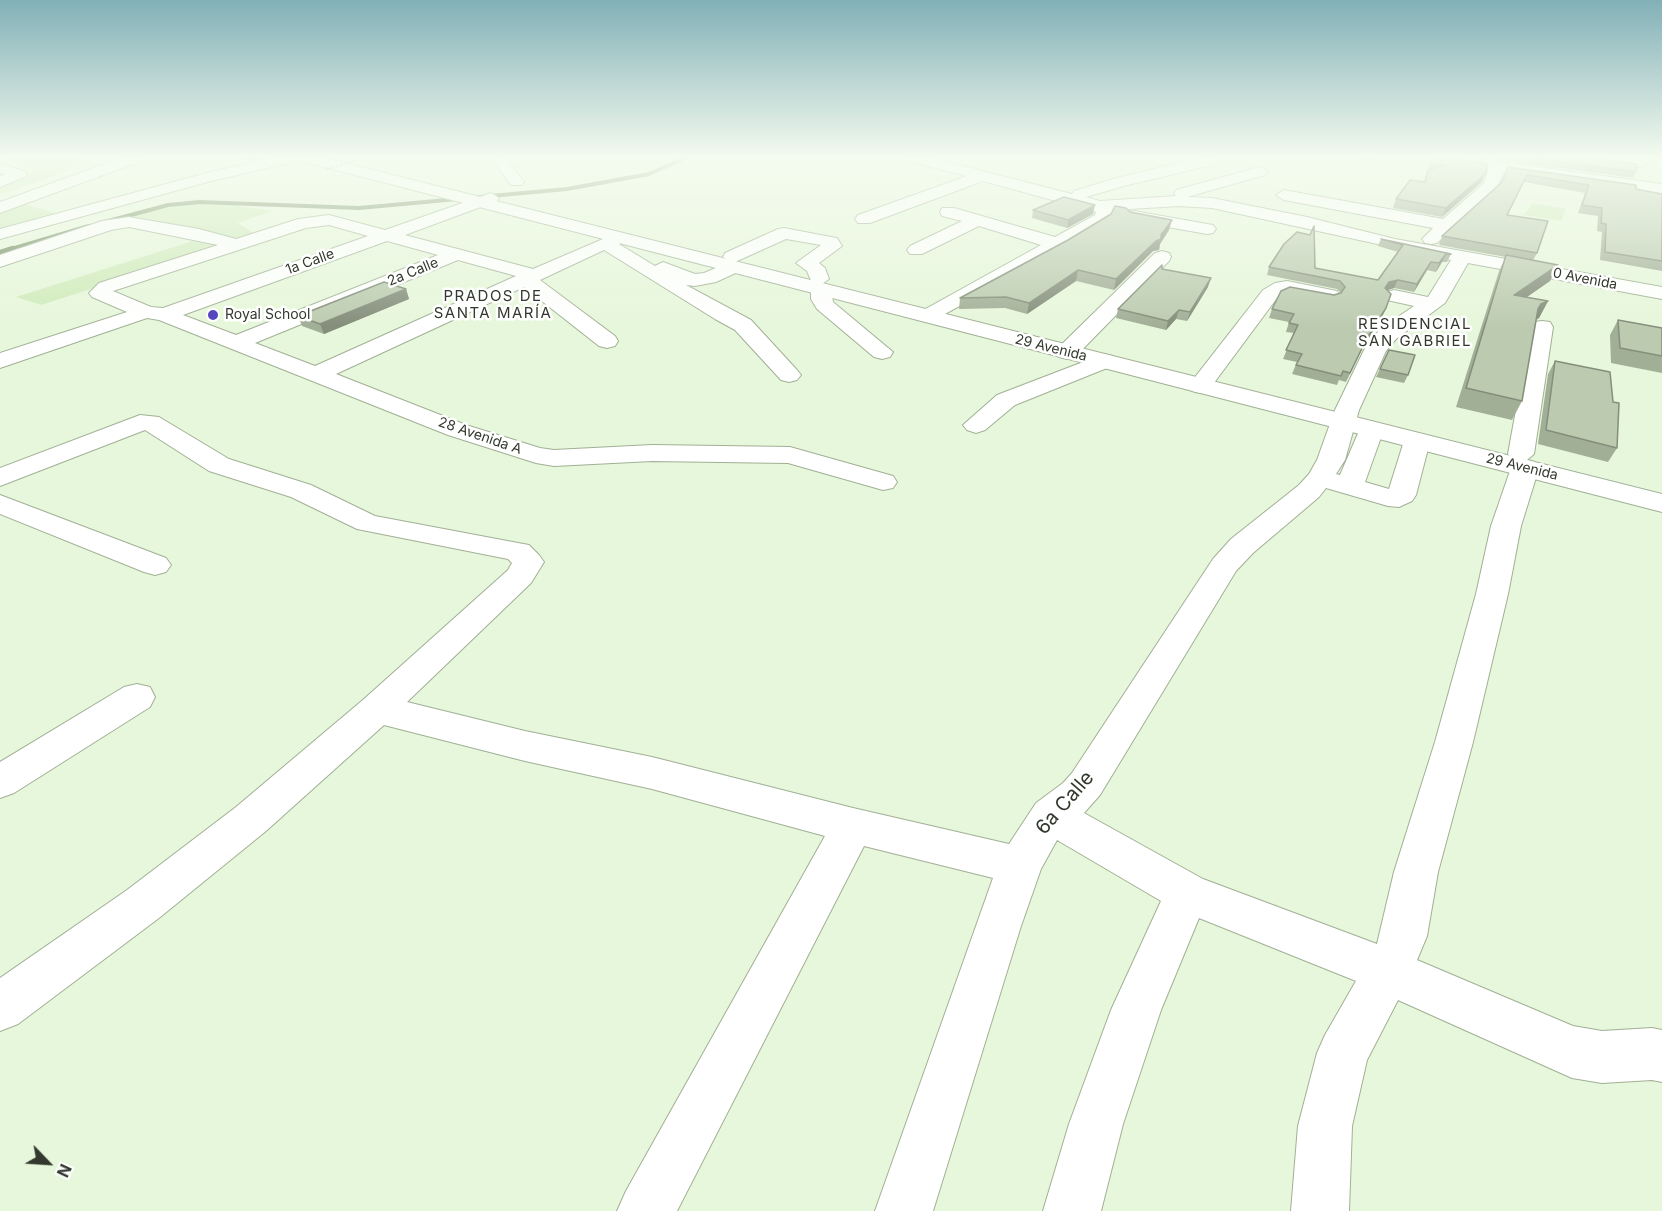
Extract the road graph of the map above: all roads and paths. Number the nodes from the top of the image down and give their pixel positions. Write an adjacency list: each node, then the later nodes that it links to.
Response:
1 (77, 214): 16 (street)
2 (440, 214): 17 (street, 1a Calle)
3 (528, 214): 18 (street, 29 Avenida)
4 (546, 214): 26 (street, 29 Avenida)
5 (879, 214): 12 (street)
6 (953, 214): 13 (street)
7 (1105, 214): 19 (street)
8 (1126, 214): 15 (street)
9 (1265, 214): 21 (street, 0 Avenida)
10 (1388, 214): 14 (street)
11 (1459, 214): 14 (street)
12 (864, 219)
13 (977, 221): 19 (street); 22 (street)
14 (1446, 225): 21 (street)
15 (1207, 229)
16 (0, 234)
17 (385, 235): 20 (street); 23 (street); 37 (street, 1a Calle)
18 (611, 240): 26 (street, 29 Avenida); 30 (street); 46 (street)
19 (1059, 244): 36 (street)
20 (237, 245): 27 (street); 37 (street, 28 Avenida A)
21 (1421, 249): 24 (street, 0 Avenida)
22 (916, 250)
23 (457, 254): 30 (street); 40 (street, 2a Calle)
24 (1463, 256): 32 (street, 0 Avenida); 35 (street)
25 (1162, 257): 41 (street)
26 (738, 258): 31 (street, 29 Avenida); 31 (street); 31 (street)
27 (6, 259): 28 (street)
28 (43, 264)
29 (1662, 273): 32 (street)
30 (533, 275): 39 (street); 45 (street)
31 (815, 277): 36 (street, 29 Avenida); 42 (street)
32 (1662, 293)
33 (1330, 296): 47 (street)
34 (1394, 296): 35 (street)
35 (1433, 304): 48 (street, 6a Calle)
36 (934, 313): 41 (street, 29 Avenida)
37 (155, 314): 40 (street, 28 Avenida A); 43 (street, 1a Calle)
38 (1542, 327): 51 (street)
39 (607, 341)
40 (236, 343): 45 (street, 28 Avenida A)
41 (1072, 347): 44 (street, 29 Avenida); 47 (street, 29 Avenida)
42 (882, 352)
43 (0, 361)
44 (1104, 361): 47 (street, 29 Avenida); 49 (street)
45 (315, 375): 53 (street, 28 Avenida A)
46 (789, 375)
47 (1204, 380): 48 (street, 29 Avenida)
48 (1354, 420): 50 (street, 29 Avenida); 51 (street, 29 Avenida); 54 (street, 6a Calle)
49 (976, 424)
50 (1418, 441): 51 (street, 29 Avenida); 54 (street)
51 (1523, 461): 55 (street, 29 Avenida); 56 (street, 29 Avenida); 66 (street)
52 (0, 478): 60 (street)
53 (883, 482)
54 (1334, 482): 62 (street, 6a Calle)
55 (1662, 488)
56 (1662, 503)
57 (0, 504): 58 (street)
58 (155, 565)
59 (137, 697): 61 (street)
60 (377, 709): 63 (street); 67 (street)
61 (0, 782)
62 (1051, 815): 64 (street, 6a Calle); 65 (street)
63 (853, 826): 64 (street); 69 (street)
64 (1020, 866): 70 (street, 6a Calle)
65 (1187, 893): 66 (street); 71 (street)
66 (1387, 971): 68 (street); 72 (street)
67 (0, 1007)
68 (1662, 1056)
69 (646, 1211)
70 (904, 1211)
71 (1072, 1211)
72 (1320, 1211)

